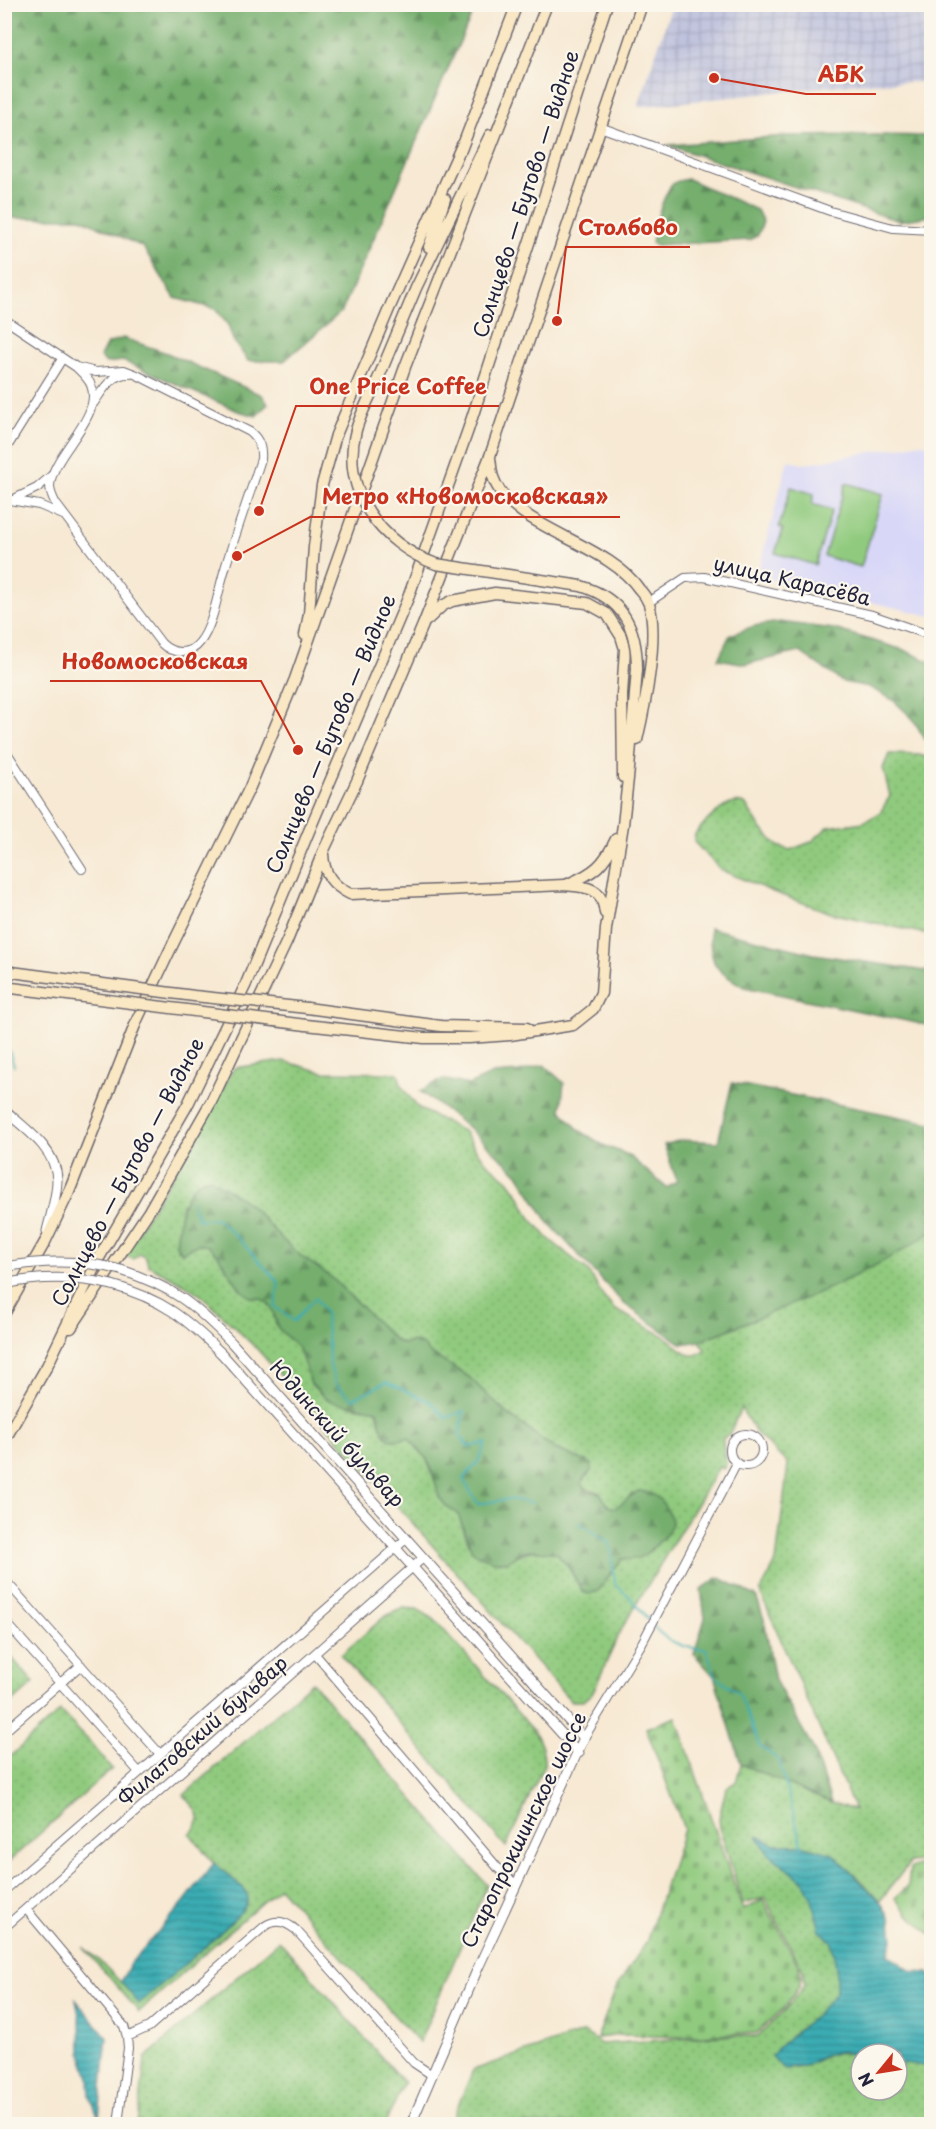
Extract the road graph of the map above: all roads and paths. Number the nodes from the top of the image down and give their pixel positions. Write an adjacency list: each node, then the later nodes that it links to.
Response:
1 (517, 4): 7 (main road)
2 (547, 4): 5 (main road, Солнцево — Бутово — Видное)
3 (607, 4): 41 (main road, Солнцево — Бутово — Видное)
4 (642, 4): 6 (main road)
5 (526, 59): 9 (main road); 24 (main road, Солнцево — Бутово — Видное)
6 (600, 127): 8 (street); 16 (main road)
7 (462, 145): 9 (main road); 24 (main road)
8 (932, 231)
9 (416, 288): 26 (main road, bridge)
10 (4, 319): 11 (street)
11 (62, 359): 12 (street); 15 (street)
12 (76, 367): 13 (street); 14 (street)
13 (137, 375): 14 (street); 20 (street)
14 (92, 406): 17 (street)
15 (4, 452)
16 (490, 456): 21 (main road); 22 (main road)
17 (52, 475): 19 (street); 20 (street)
18 (4, 499): 19 (street)
19 (14, 499): 20 (street)
20 (65, 516)
21 (649, 602): 23 (street, улица Карасёва); 26 (main road)
22 (423, 625): 27 (main road); 29 (main road)
23 (932, 636)
24 (295, 680): 37 (main road, Солнцево — Бутово — Видное)
25 (4, 748): 30 (street)
26 (629, 769): 27 (main road)
27 (624, 811): 28 (main road)
28 (622, 825): 31 (main road); 32 (main road)
29 (323, 852): 31 (main road); 41 (main road)
30 (82, 869)
31 (564, 885): 32 (main road)
32 (607, 922): 35 (main road)
33 (4, 972): 35 (main road, bridge)
34 (4, 987): 35 (main road, bridge)
35 (548, 1029)
36 (4, 1110): 37 (street)
37 (45, 1242): 40 (main road, Солнцево — Бутово — Видное)
38 (4, 1267): 44 (street, Юдинский бульвар, bridge)
39 (4, 1284): 45 (street, Юдинский бульвар, bridge)
40 (4, 1314)
41 (47, 1366): 42 (main road, Солнцево — Бутово — Видное)
42 (4, 1441)
43 (737, 1463): 43 (street, Старопрокшинское шоссе); 54 (street, Старопрокшинское шоссе)
44 (406, 1539): 45 (street, Филатовский бульвар); 46 (street, Юдинский бульвар)
45 (396, 1548): 47 (street, Юдинский бульвар); 56 (street, Филатовский бульвар)
46 (423, 1558): 47 (street, Филатовский бульвар); 54 (street, Юдинский бульвар)
47 (413, 1567): 50 (street, Филатовский бульвар); 55 (street, Юдинский бульвар)
48 (4, 1579): 51 (street)
49 (4, 1620): 52 (street)
50 (315, 1654): 58 (street); 60 (street, Филатовский бульвар)
51 (81, 1665): 52 (street); 56 (street)
52 (60, 1683): 53 (street); 57 (street)
53 (4, 1732)
54 (584, 1738): 55 (street, Старопрокшинское шоссе)
55 (579, 1753): 58 (street, Старопрокшинское шоссе)
56 (160, 1754): 57 (street, Филатовский бульвар)
57 (139, 1772): 59 (street, Филатовский бульвар)
58 (515, 1884): 63 (street, Старопрокшинское шоссе)
59 (5, 1889)
60 (26, 1909): 61 (street, Филатовский бульвар); 62 (street)
61 (4, 1928)
62 (127, 2037): 63 (street); 64 (street)
63 (432, 2075): 65 (street, Старопрокшинское шоссе)
64 (118, 2124)
65 (411, 2124)

